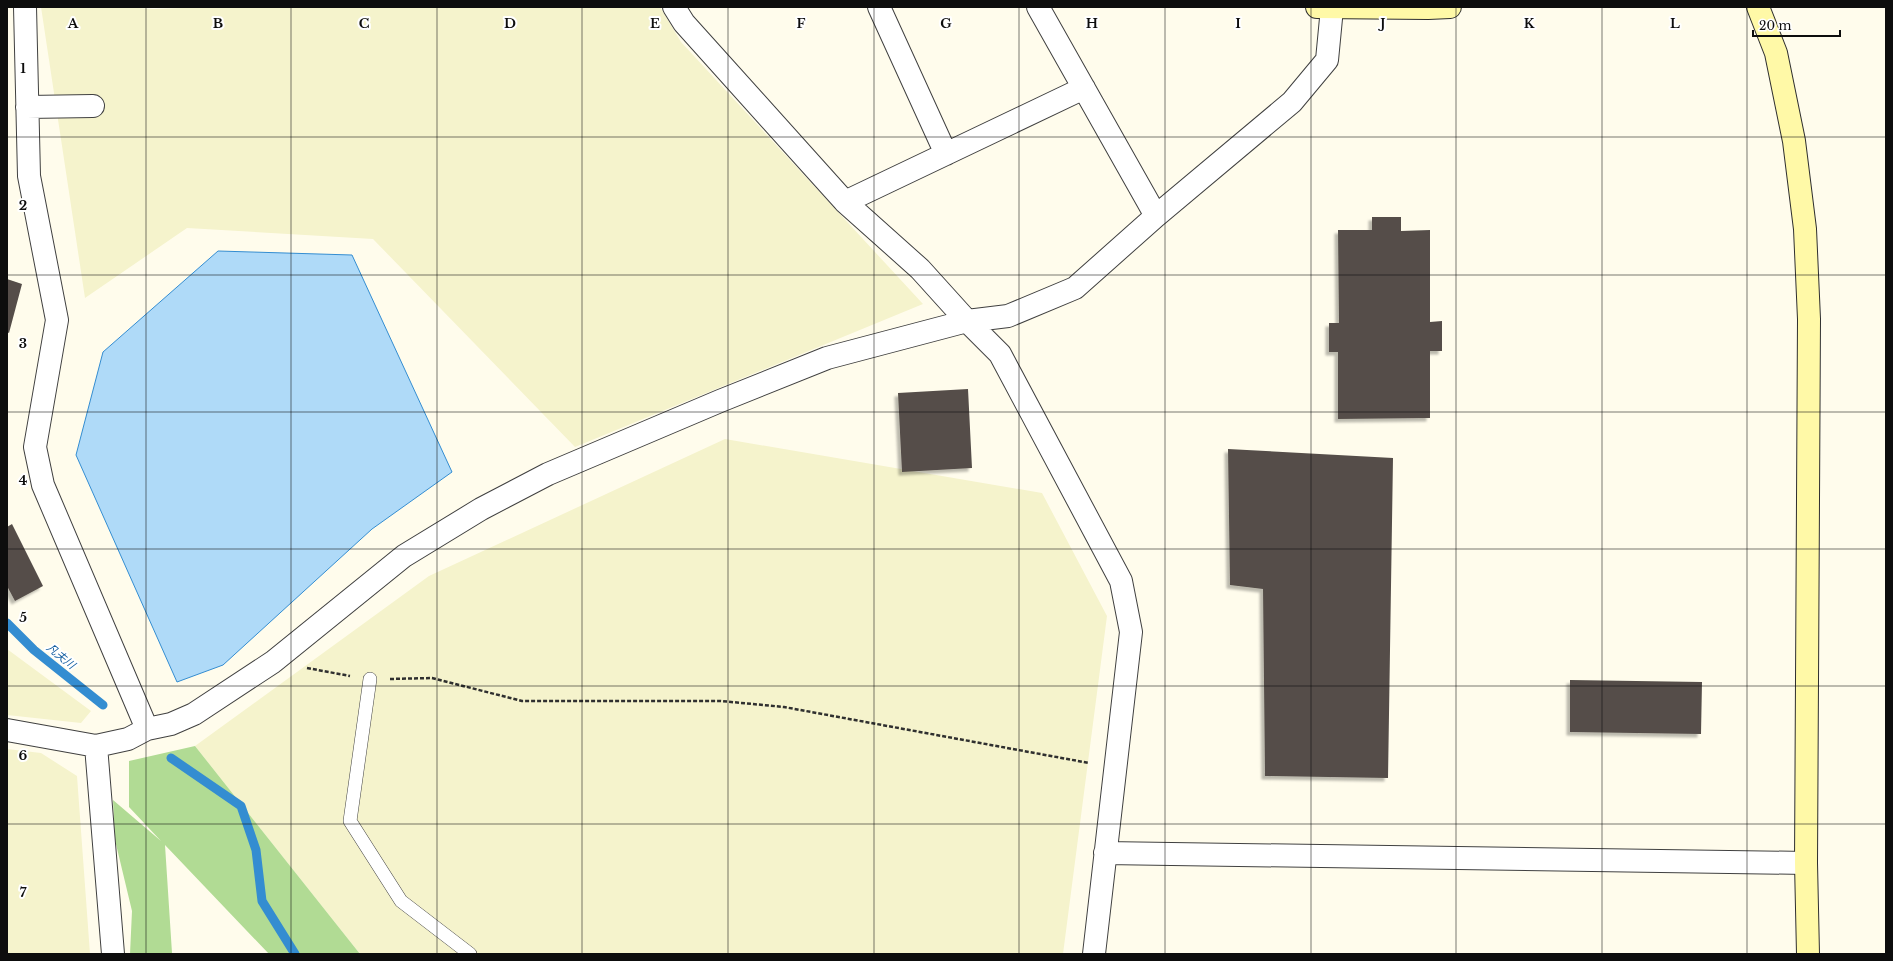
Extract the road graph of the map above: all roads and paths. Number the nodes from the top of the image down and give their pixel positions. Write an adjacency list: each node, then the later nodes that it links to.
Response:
1 (25, 7): 11 (street)
2 (674, 7): 13 (street)
3 (879, 7): 12 (street)
4 (1038, 7): 9 (street)
5 (1450, 7): 8 (street)
6 (1758, 7): 23 (street)
7 (1324, 8): 8 (street); 14 (street)
8 (1428, 8)
9 (1084, 88): 12 (street); 14 (street)
10 (93, 106): 11 (street)
11 (27, 107): 18 (street)
12 (946, 154): 13 (street)
13 (846, 202): 15 (street)
14 (1156, 216): 15 (street)
15 (967, 322): 16 (street); 21 (street)
16 (273, 662): 17 (path); 18 (street)
17 (370, 679): 21 (path); 25 (lane)
18 (148, 729): 20 (street)
19 (7, 730): 20 (street)
20 (96, 746): 24 (street)
21 (1115, 768): 22 (street)
22 (1105, 853): 23 (street); 26 (street)
23 (1806, 863): 27 (street)
24 (113, 954)
25 (470, 954)
26 (1094, 954)
27 (1808, 954)

